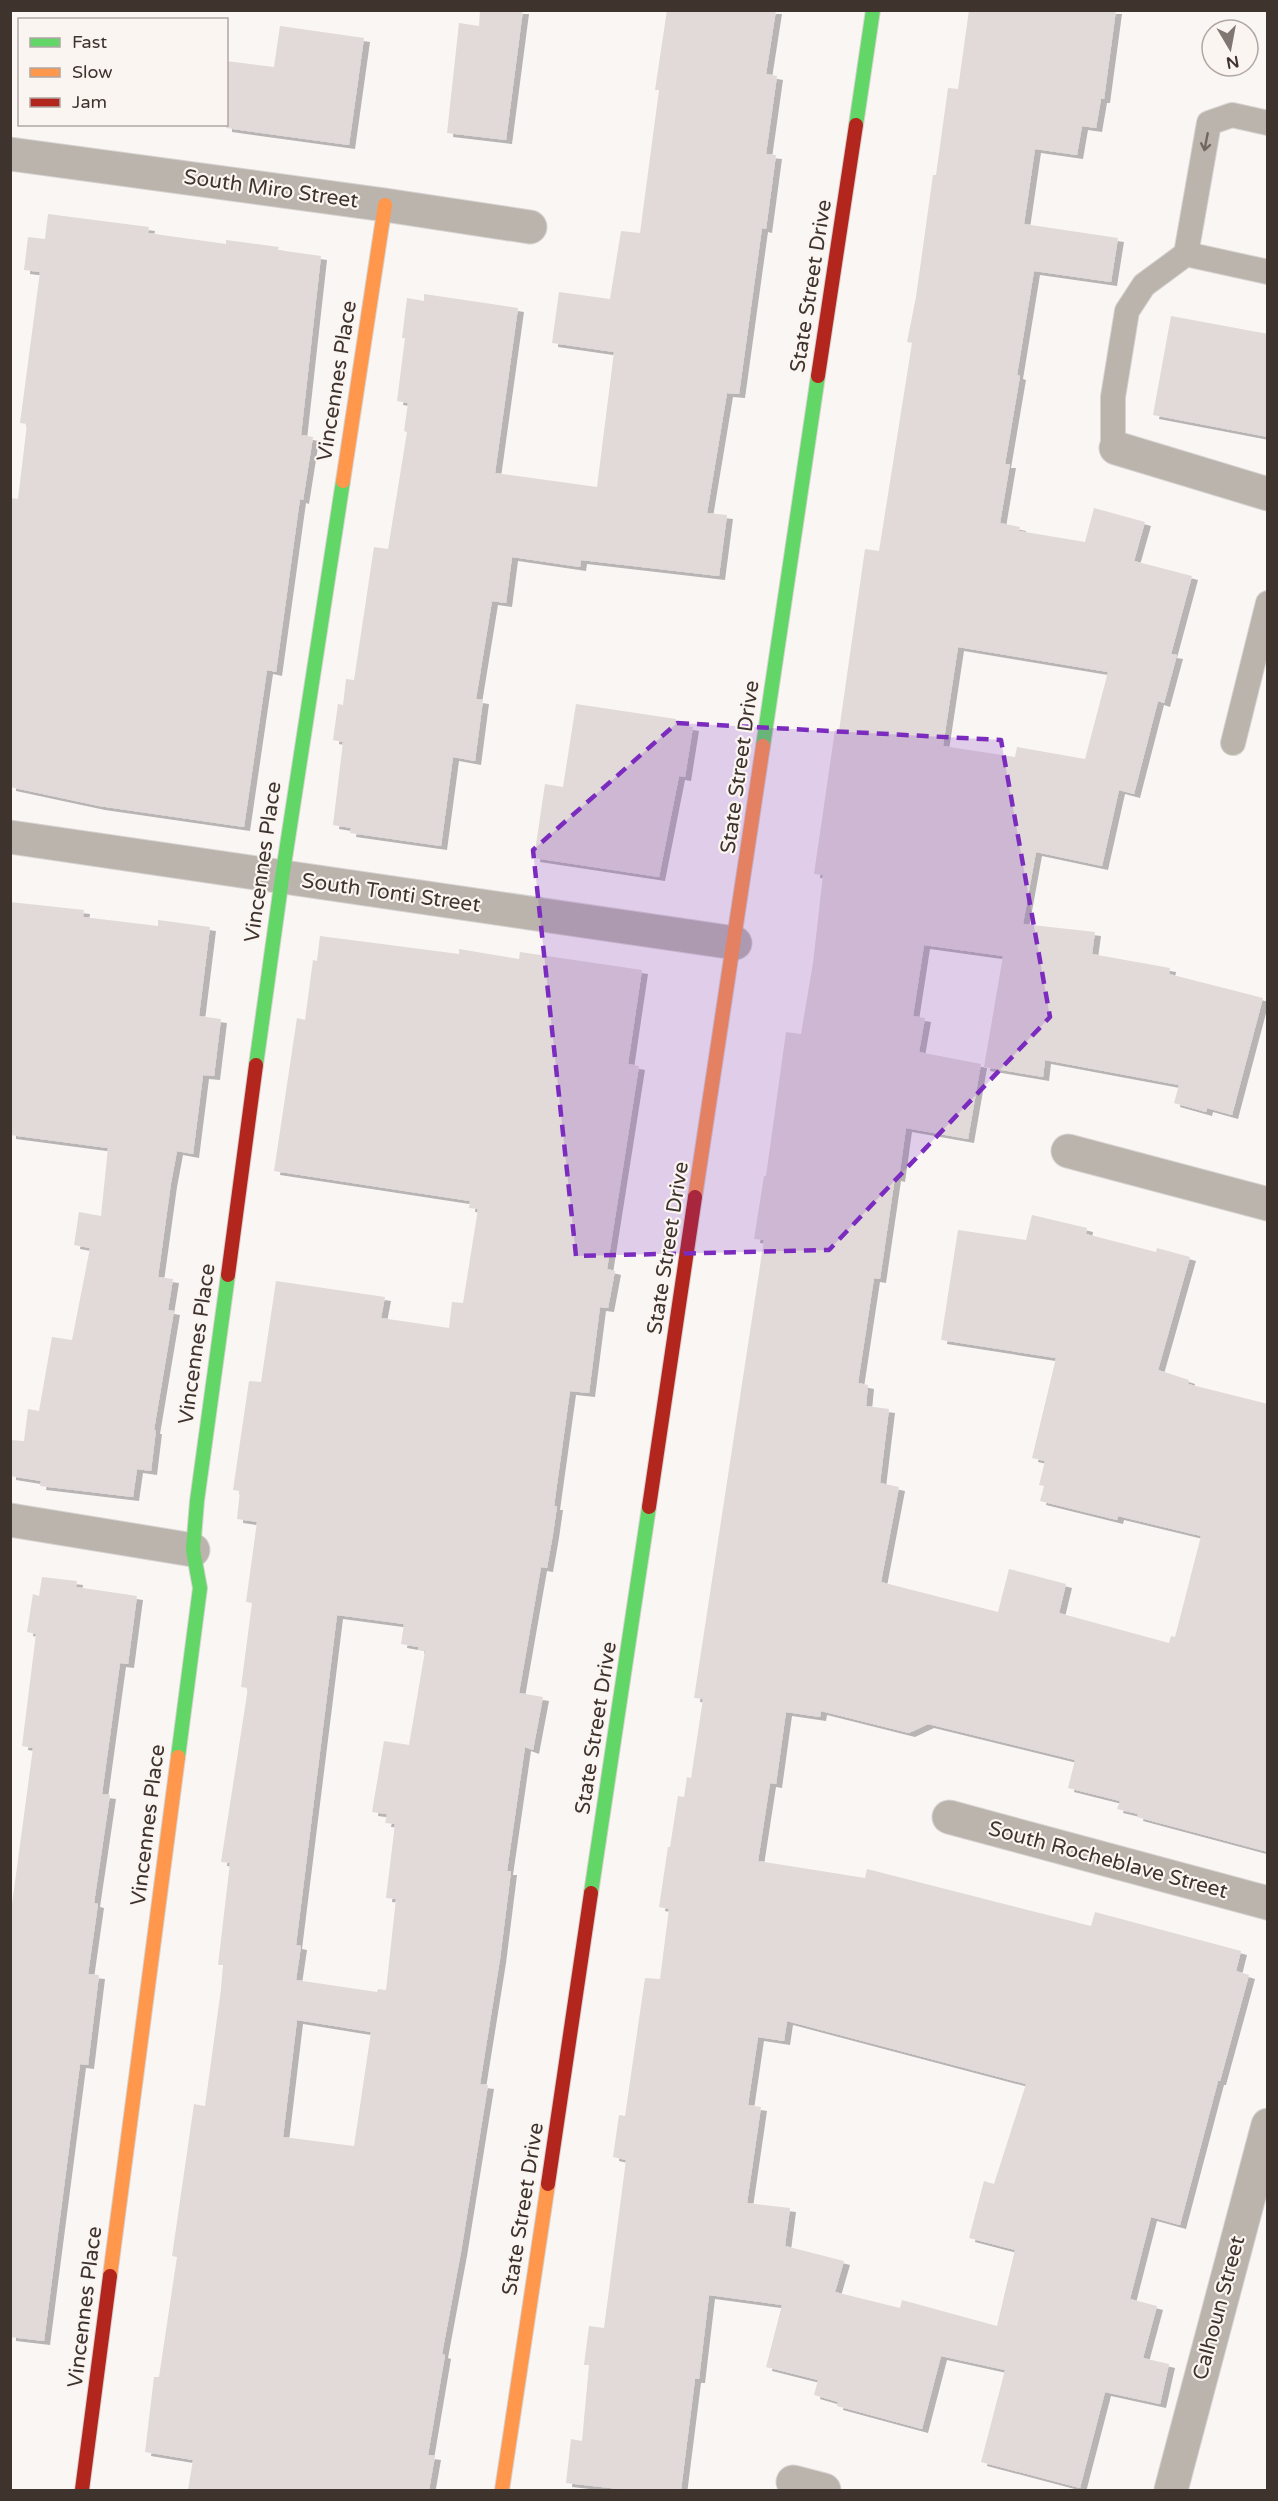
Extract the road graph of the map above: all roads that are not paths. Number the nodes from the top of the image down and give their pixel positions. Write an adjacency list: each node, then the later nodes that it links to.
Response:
1 (873, 10): 14 (street, State Street Drive)
2 (1268, 123): 6 (lane, one-way to 6)
3 (10, 154): 4 (street, South Miro Street)
4 (385, 204): 5 (street, South Miro Street); 13 (street, Vincennes Place)
5 (530, 227)
6 (1186, 254): 7 (lane); 8 (lane)
7 (1268, 272)
8 (1116, 448): 9 (street)
9 (1268, 494)
10 (1268, 603): 11 (lane)
11 (1233, 743)
12 (10, 837): 13 (street, South Tonti Street)
13 (282, 878): 14 (street, South Tonti Street); 18 (street, Vincennes Place)
14 (735, 943): 23 (street, State Street Drive)
15 (1068, 1151): 16 (street)
16 (1268, 1204)
17 (10, 1520): 18 (street)
18 (193, 1550): 22 (street, Vincennes Place)
19 (949, 1817): 20 (street, South Rocheblave Street)
20 (1268, 1903)
21 (1268, 2125): 24 (street, Calhoun Street)
22 (82, 2490)
23 (502, 2490)
24 (1171, 2490)

